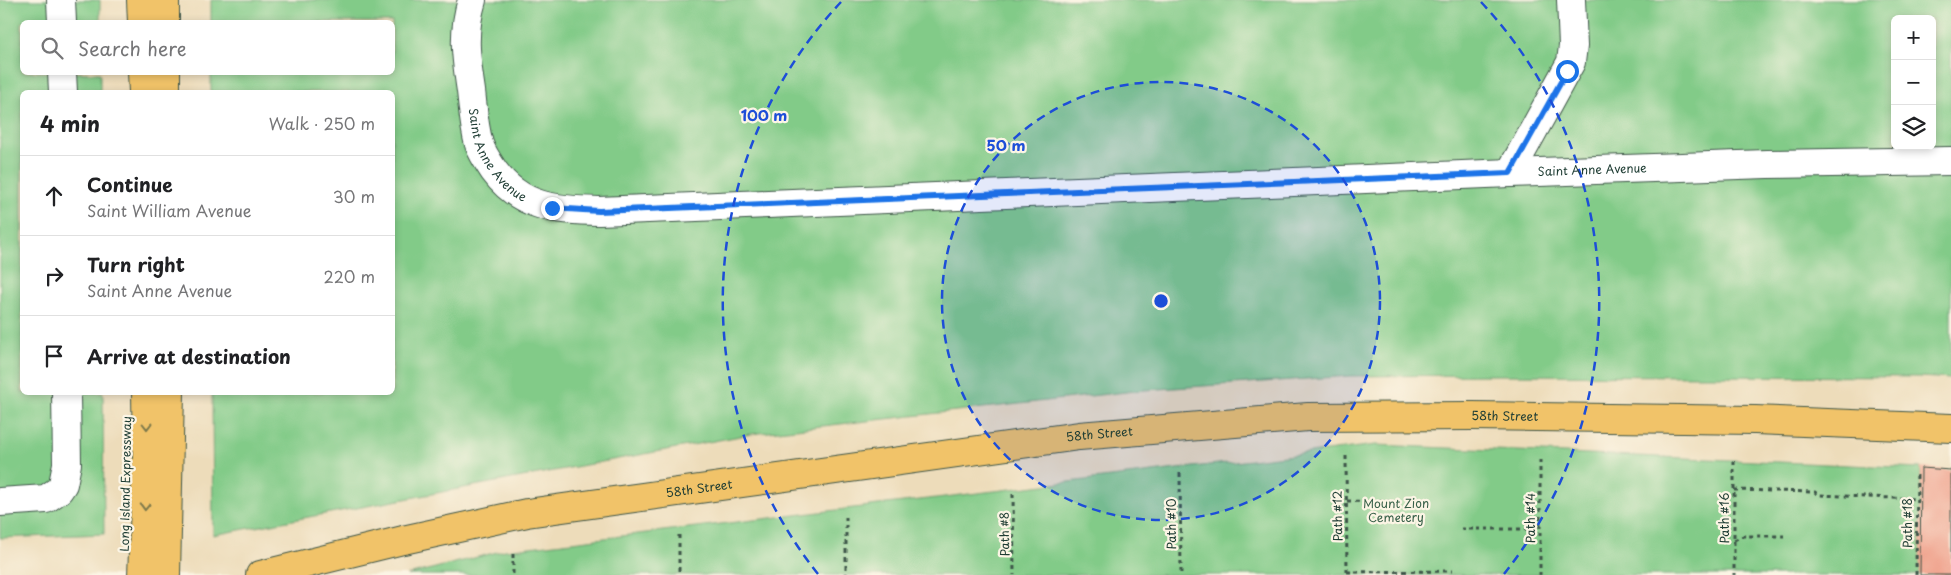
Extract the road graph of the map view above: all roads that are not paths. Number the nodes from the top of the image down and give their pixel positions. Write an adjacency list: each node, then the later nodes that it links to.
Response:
1 (62, 0): 8 (lane)
2 (123, 0): 9 (main road)
3 (141, 0): 10 (main road)
4 (165, 0): 11 (main road)
5 (182, 0): 12 (main road)
6 (472, 0): 24 (lane, Saint Anne Avenue)
7 (1571, 0): 24 (lane)
8 (62, 20)
9 (123, 20)
10 (142, 20)
11 (165, 20)
12 (183, 20)
13 (62, 75): 18 (lane)
14 (124, 75): 19 (main road)
15 (142, 75): 20 (main road)
16 (166, 75): 21 (main road)
17 (183, 75): 22 (main road)
18 (62, 90)
19 (124, 90)
20 (143, 90)
21 (166, 90)
22 (183, 90)
23 (1951, 161): 24 (lane, Saint Anne Avenue)
24 (1510, 173)
25 (66, 395): 32 (lane)
26 (128, 395): 33 (main road, Long Island Expressway)
27 (147, 395): 31 (main road, one-way to 31)
28 (169, 395): 31 (main road)
29 (186, 395): 36 (main road)
30 (1951, 428): 37 (main road, 58th Street)
31 (158, 455): 34 (main road, one-way to 34); 35 (main road)
32 (0, 502)
33 (124, 575)
34 (142, 575)
35 (166, 575)
36 (183, 575)
37 (260, 575)

